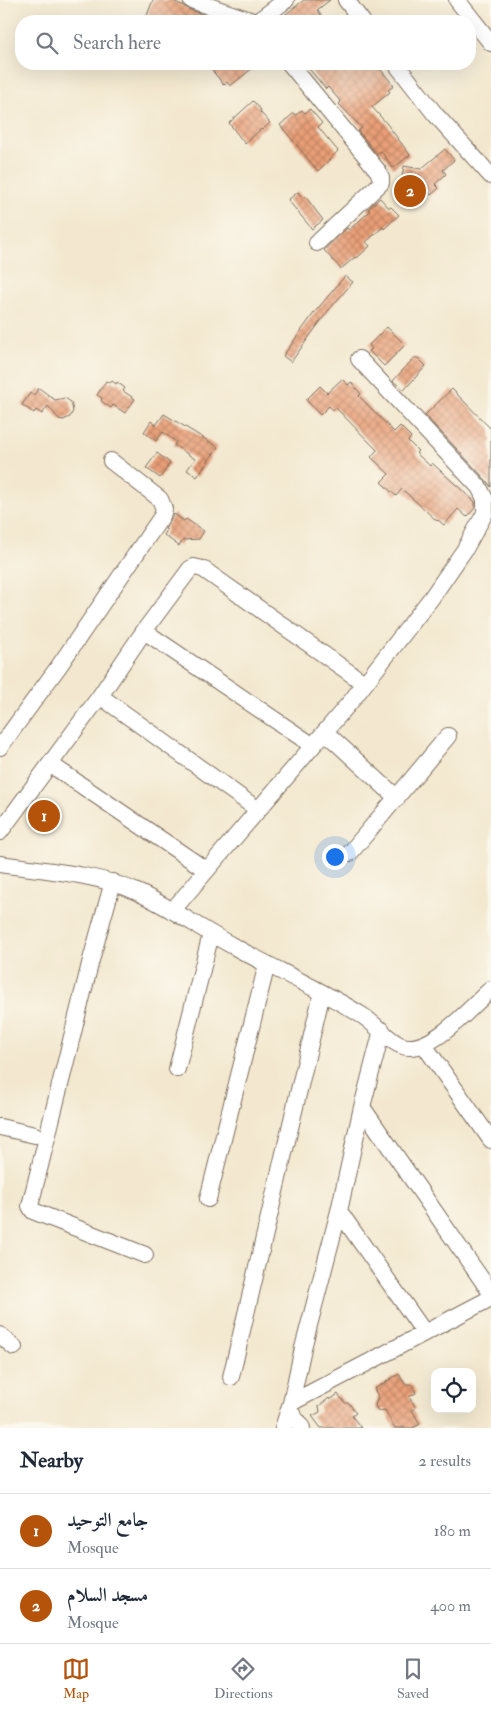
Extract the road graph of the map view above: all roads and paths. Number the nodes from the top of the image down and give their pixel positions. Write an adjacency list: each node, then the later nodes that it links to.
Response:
1 (191, 0): 5 (street)
2 (286, 0): 6 (street)
3 (346, 0): 7 (street)
4 (457, 0): 8 (street)
5 (235, 15)
6 (266, 15)
7 (357, 15)
8 (471, 15)
9 (476, 20): 10 (street)
10 (488, 33)
11 (295, 70): 14 (street)
12 (401, 70): 13 (street)
13 (491, 176)
14 (317, 243)
15 (359, 359): 17 (street)
16 (111, 461): 24 (street)
17 (488, 498): 19 (street)
18 (144, 631): 19 (street); 20 (street); 23 (street)
19 (364, 684): 21 (street)
20 (100, 696): 25 (street); 27 (street)
21 (325, 732): 23 (street); 26 (street)
22 (448, 736): 26 (street)
23 (312, 745): 27 (street)
24 (0, 747)
25 (50, 764): 28 (street); 31 (street)
26 (397, 798): 29 (street)
27 (257, 809): 31 (street)
28 (0, 832)
29 (350, 853)
30 (0, 864): 32 (street)
31 (206, 870): 33 (street)
32 (113, 882): 33 (street); 47 (street)
33 (172, 911): 34 (street)
34 (211, 934): 35 (street); 40 (street)
35 (267, 964): 37 (street); 45 (street)
36 (491, 989): 39 (street)
37 (322, 993): 38 (street); 53 (street)
38 (382, 1030): 39 (street); 41 (street)
39 (424, 1045): 44 (street)
40 (177, 1069)
41 (362, 1107): 46 (street); 48 (street)
42 (1, 1132): 43 (street)
43 (35, 1135)
44 (491, 1140)
45 (208, 1199)
46 (339, 1211): 50 (street); 54 (street)
47 (145, 1255)
48 (491, 1293)
49 (491, 1298): 50 (street)
50 (424, 1332): 54 (street)
51 (0, 1335): 52 (street)
52 (14, 1347)
53 (231, 1376)
54 (290, 1406): 55 (street); 56 (street)
55 (283, 1428)
56 (302, 1428)

